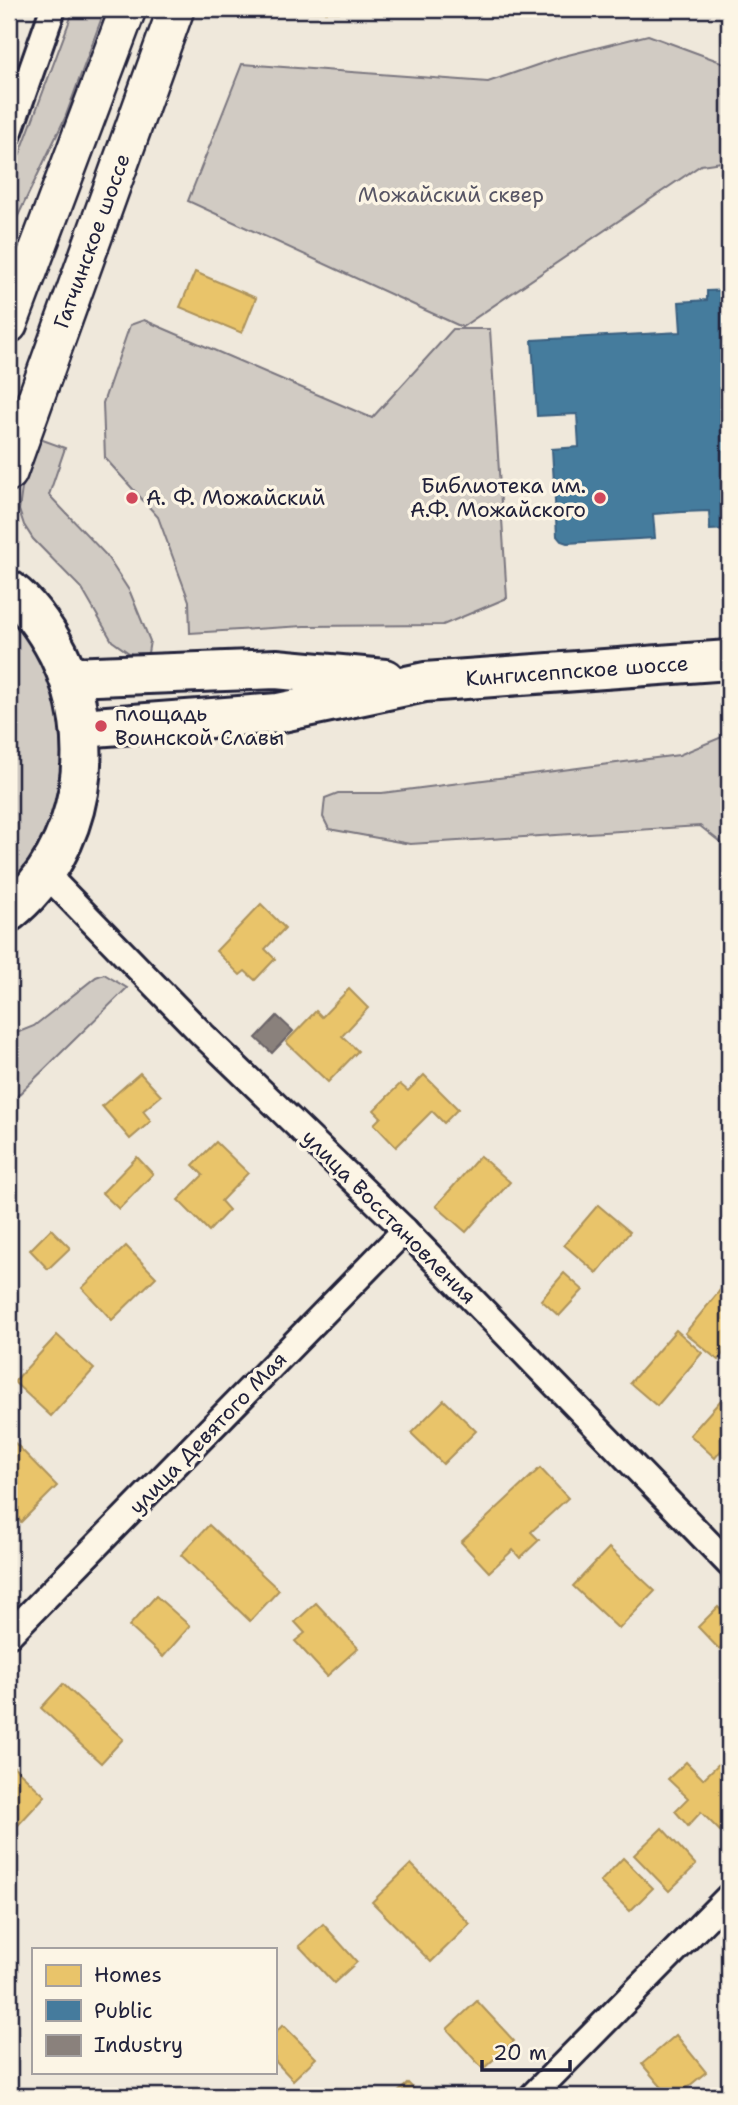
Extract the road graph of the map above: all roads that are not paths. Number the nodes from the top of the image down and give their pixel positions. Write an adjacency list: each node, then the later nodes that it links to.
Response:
1 (53, 9): 4 (street)
2 (128, 9): 5 (main road)
3 (176, 9): 6 (main road, Гатчинское шоссе)
4 (9, 134)
5 (11, 305)
6 (9, 473)
7 (9, 590): 9 (main road)
8 (729, 660): 10 (main road, Кингисеппское шоссе)
9 (70, 677): 10 (main road, Кингисеппское шоссе); 11 (main road)
10 (425, 682): 11 (main road, Кингисеппское шоссе)
11 (81, 728): 12 (main road)
12 (45, 873): 13 (main road); 14 (street, улица Восстановления)
13 (9, 912)
14 (405, 1230): 15 (street, улица Восстановления); 16 (street, улица Девятого Мая)
15 (729, 1564)
16 (9, 1634)
17 (729, 1896): 18 (street)
18 (532, 2096)

